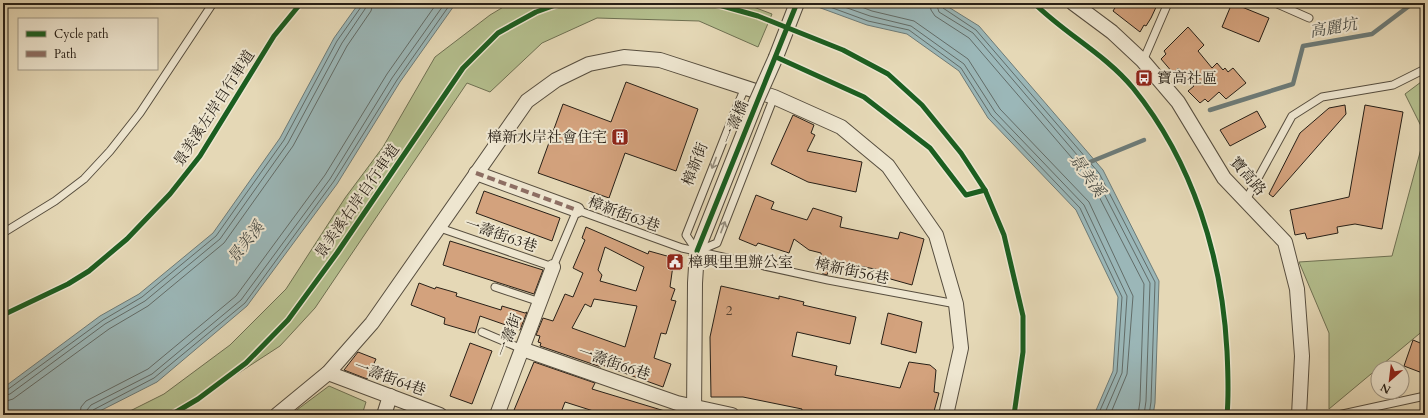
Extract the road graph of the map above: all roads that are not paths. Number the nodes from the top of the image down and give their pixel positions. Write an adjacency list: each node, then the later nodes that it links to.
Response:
1 (213, 3): 15 (lane)
2 (797, 3): 16 (street, 一壽橋, bridge)
3 (1073, 3): 7 (street, 寶高路)
4 (1168, 3): 7 (lane)
5 (1275, 3): 6 (lane)
6 (1309, 18)
7 (1143, 61): 12 (street, 寶高路)
8 (1425, 69): 12 (lane)
9 (745, 88): 10 (street); 11 (street); 16 (lane, 樟新街, one-way to 16)
10 (774, 97): 16 (lane, one-way to 10); 20 (street)
11 (476, 173): 13 (street); 14 (street)
12 (1246, 200): 33 (street, 寶高路)
13 (578, 210): 16 (lane, 樟新街63巷); 17 (lane, 樟新街63巷)
14 (440, 228): 17 (lane, 一壽街63巷); 23 (street)
15 (3, 233)
16 (697, 251): 20 (lane, 樟新街56巷); 26 (street)
17 (553, 267): 19 (street, 一壽街)
18 (495, 287): 19 (lane)
19 (540, 302): 22 (street, 一壽街)
20 (956, 304): 32 (street)
21 (482, 332): 22 (lane)
22 (522, 350): 26 (street, 一壽街66巷); 30 (street, 一壽街)
23 (328, 373): 24 (street, 一壽街64巷); 27 (street)
24 (390, 396): 28 (street); 29 (street, 一壽街64巷)
25 (1425, 396): 34 (lane)
26 (694, 411): 31 (street, 一壽街66巷)
27 (277, 415)
28 (384, 415)
29 (440, 415)
30 (497, 415)
31 (732, 415)
32 (946, 415)
33 (1299, 415)
34 (1338, 415)

